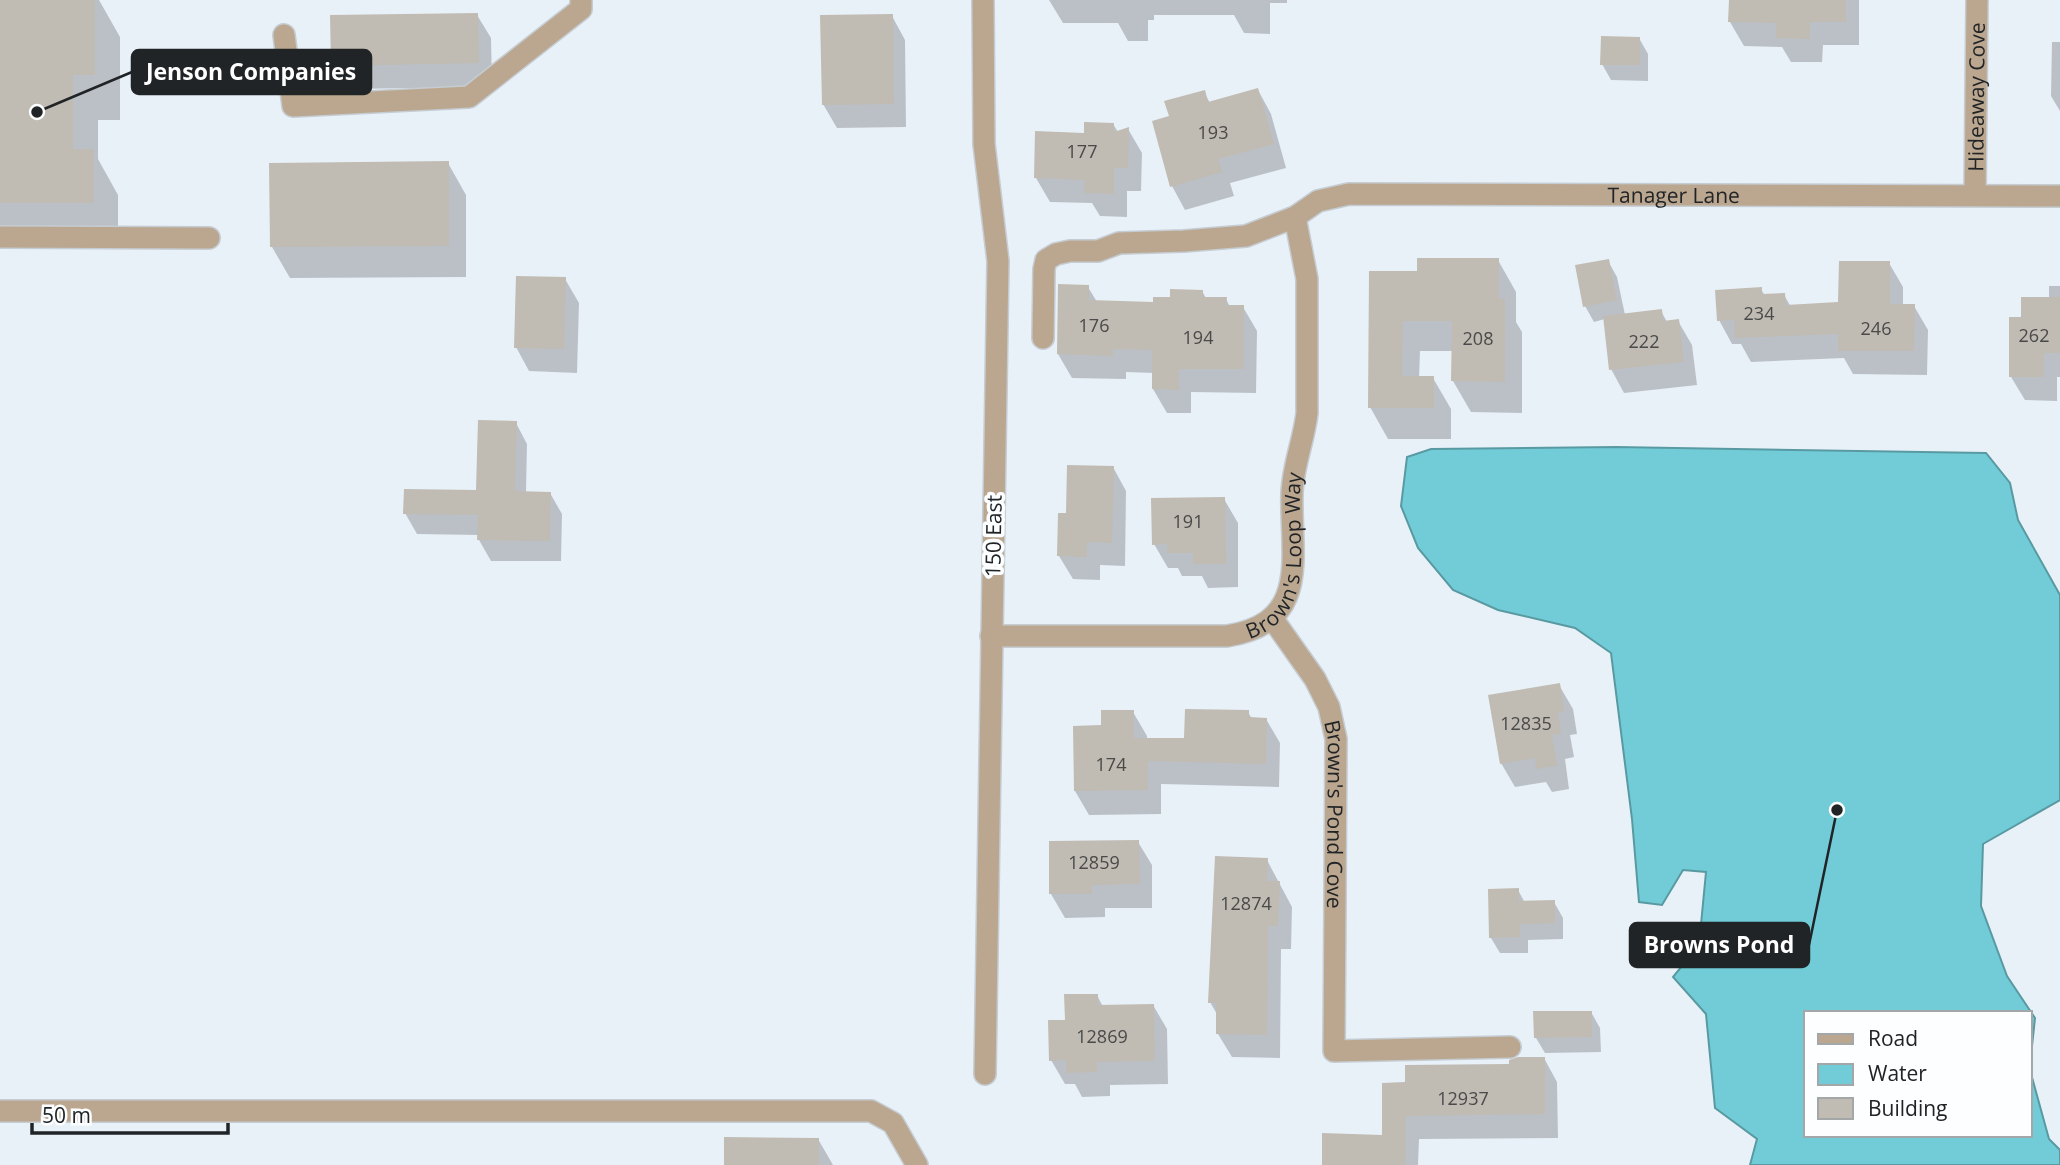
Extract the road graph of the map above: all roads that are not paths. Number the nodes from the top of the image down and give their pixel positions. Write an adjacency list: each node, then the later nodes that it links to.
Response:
1 (983, 0): 12 (street, 150 East)
2 (1977, 0): 5 (street, Hideaway Cove)
3 (581, 4): 4 (street)
4 (284, 35)
5 (1975, 195): 6 (street, Tanager Lane); 7 (street, Tanager Lane)
6 (2060, 196)
7 (1295, 217): 10 (street, Tanager Lane); 11 (street, Brown's Loop Way)
8 (0, 237): 9 (street)
9 (209, 237)
10 (1043, 338)
11 (1272, 618): 12 (street, Brown's Loop Way); 13 (street, Brown's Pond Cove)
12 (991, 636): 14 (street, 150 East)
13 (1510, 1047)
14 (985, 1074)
15 (0, 1111): 16 (street)
16 (917, 1165)

